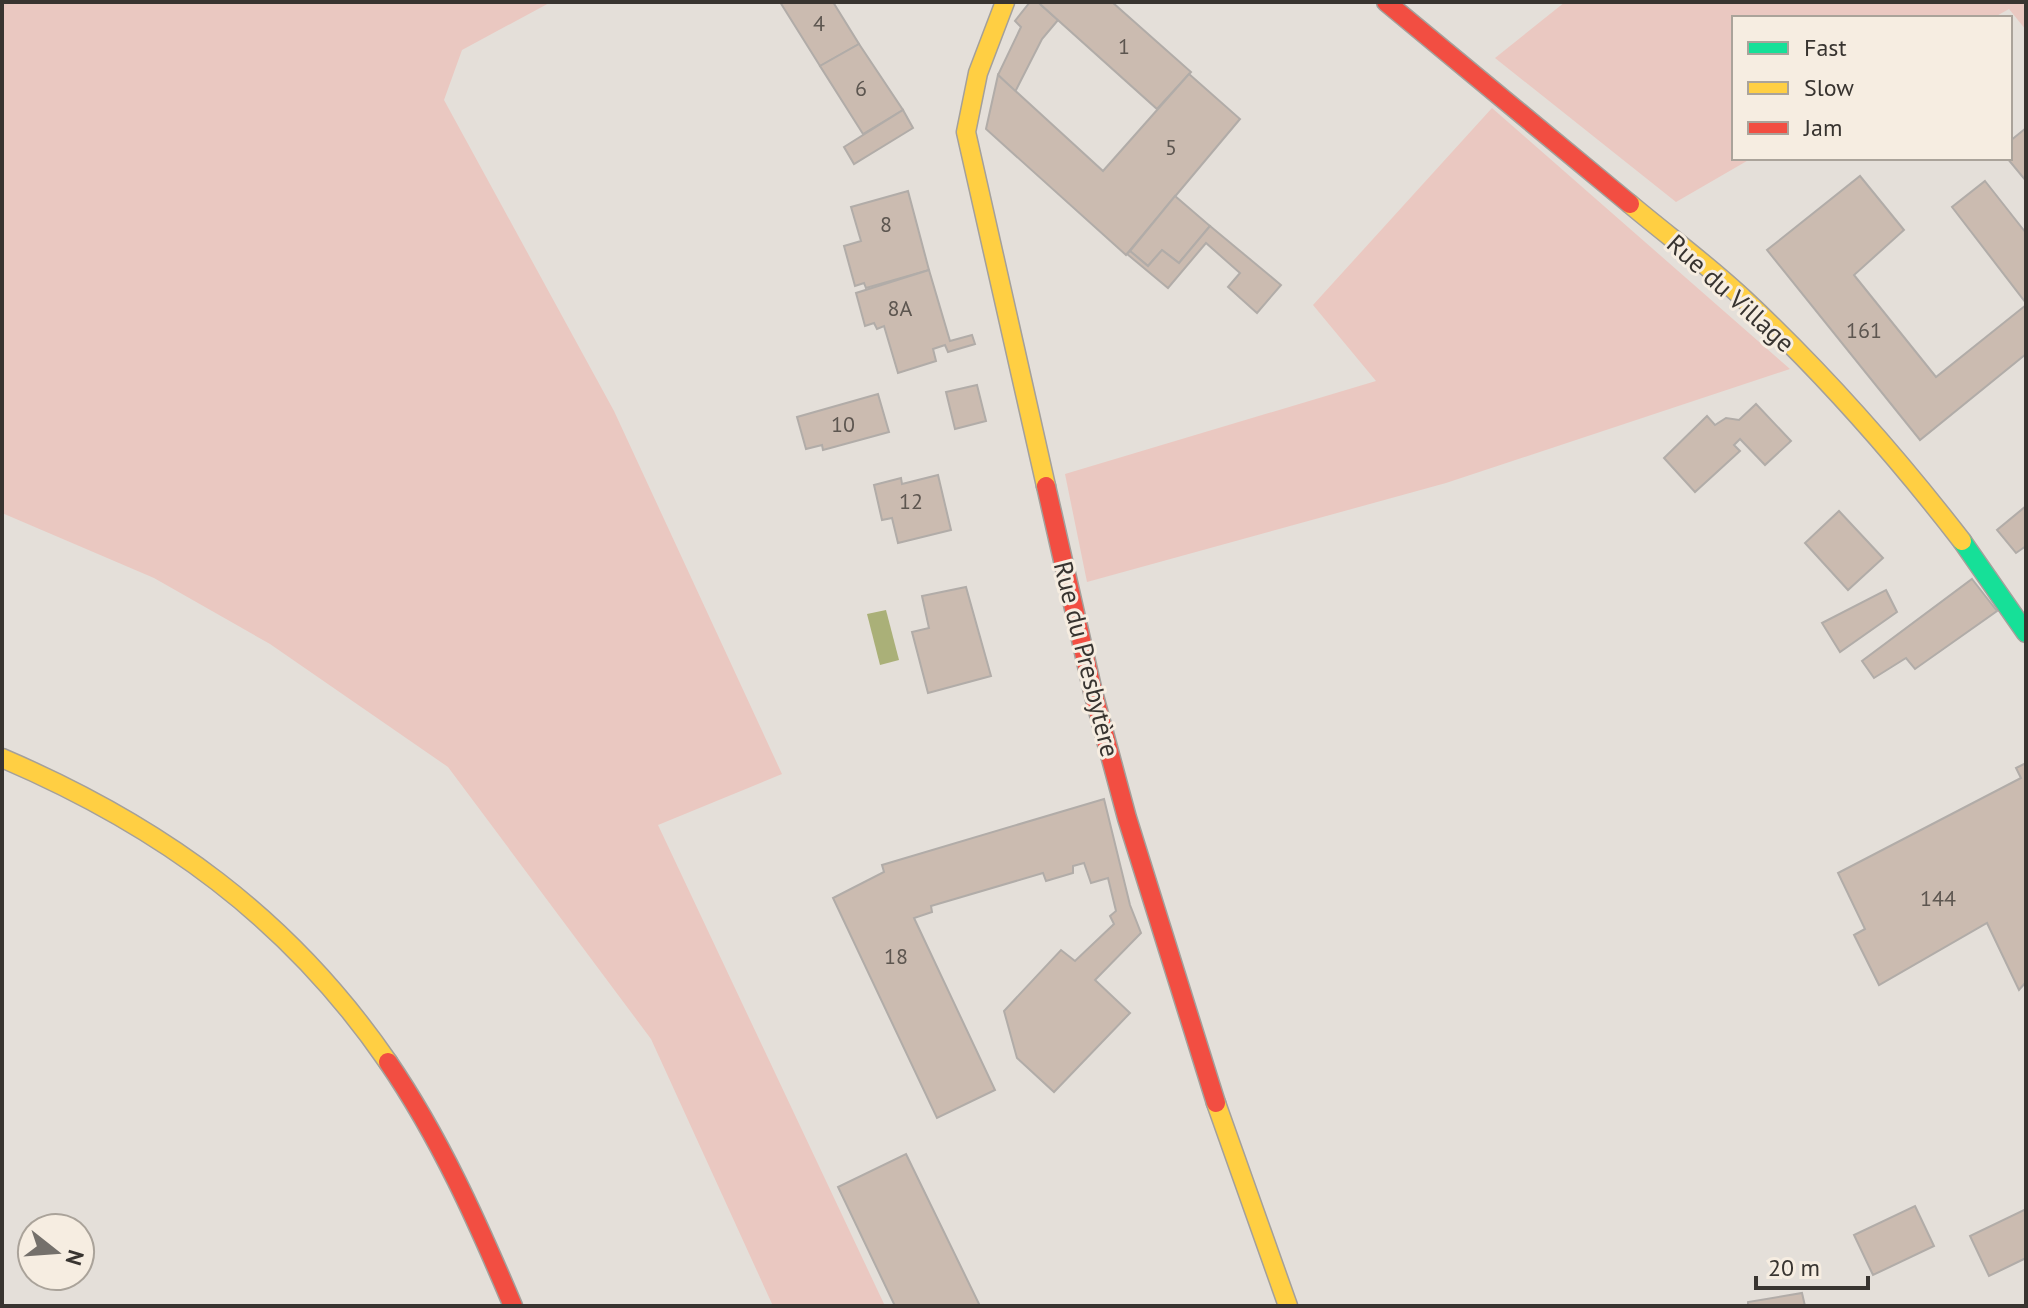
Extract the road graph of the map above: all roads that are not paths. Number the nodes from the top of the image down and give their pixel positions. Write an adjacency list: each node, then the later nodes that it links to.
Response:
1 (1005, 2): 6 (street, Rue du Presbytère)
2 (1386, 2): 3 (street, Rue du Village)
3 (2026, 633)
4 (2, 758): 5 (street)
5 (513, 1306)
6 (1288, 1306)

